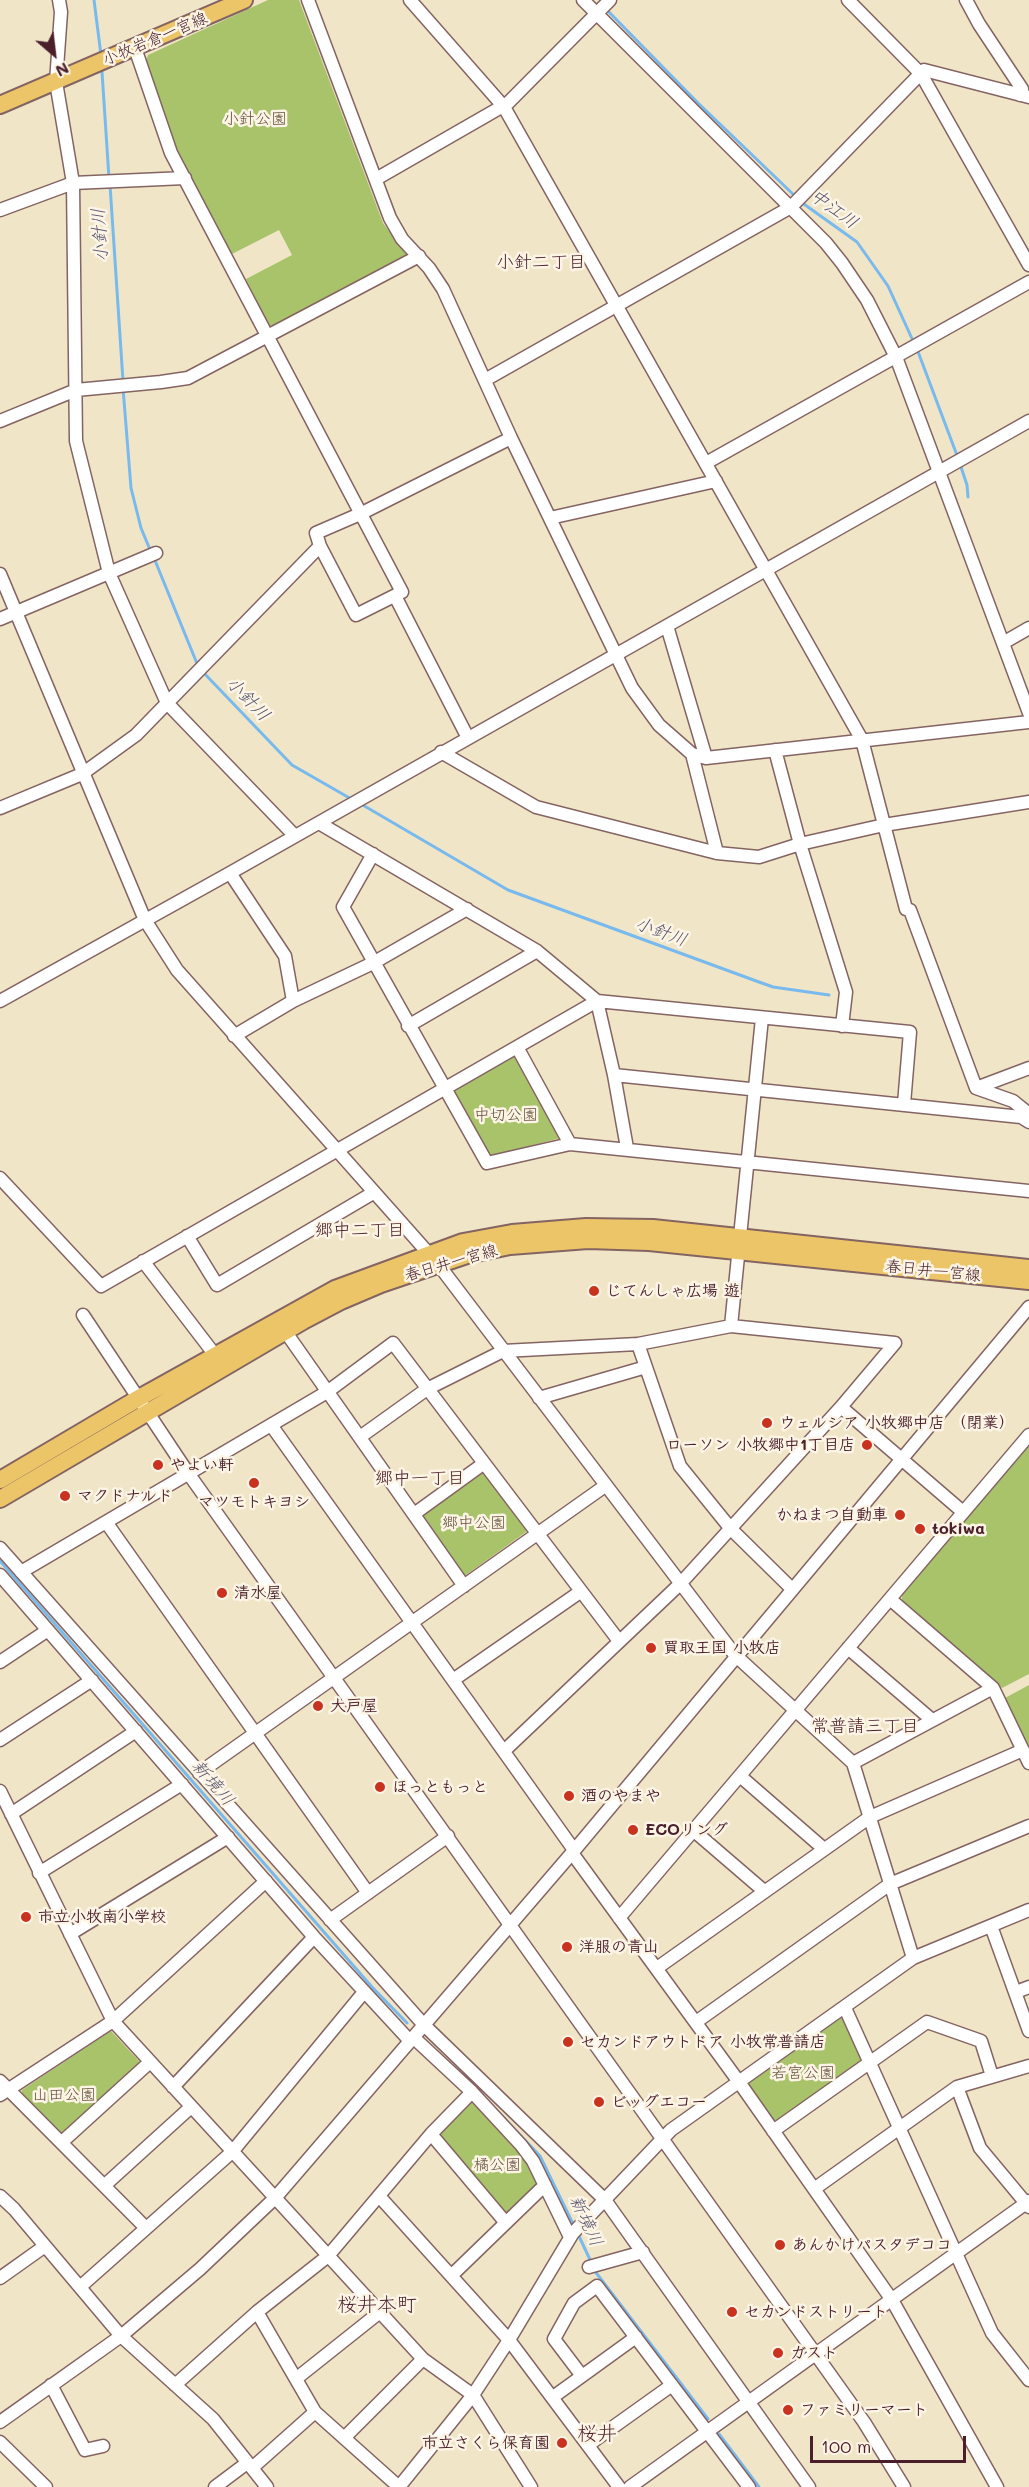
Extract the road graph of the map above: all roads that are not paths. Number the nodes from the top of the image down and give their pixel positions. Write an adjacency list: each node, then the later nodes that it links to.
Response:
1 (59, 0): 12 (street)
2 (244, 0): 10 (main road, 小牧岩倉一宮線)
3 (308, 0): 17 (street)
4 (410, 0): 15 (street)
5 (583, 0): 9 (street)
6 (848, 0): 11 (street)
7 (966, 0): 13 (street)
8 (609, 1): 9 (street)
9 (598, 12): 15 (street); 19 (street)
10 (135, 48): 12 (main road, 小牧岩倉一宮線); 16 (street)
11 (921, 74): 13 (street); 19 (street); 22 (street)
12 (56, 82): 14 (main road, 小牧岩倉一宮線); 18 (street)
13 (1024, 96)
14 (0, 105)
15 (503, 107): 17 (street); 24 (street)
16 (184, 178): 18 (street); 25 (street)
17 (376, 179): 21 (street)
18 (72, 183): 20 (street); 28 (street)
19 (792, 206): 24 (street); 26 (street)
20 (0, 210)
21 (419, 256): 25 (street); 27 (street)
22 (1029, 265)
23 (1029, 282): 26 (street)
24 (617, 307): 27 (street); 32 (street)
25 (269, 336): 28 (street); 35 (street)
26 (900, 355): 32 (street); 33 (street)
27 (485, 380): 31 (street)
28 (76, 390): 29 (street); 40 (street)
29 (0, 421)
30 (1029, 421): 33 (street)
31 (511, 438): 35 (street); 36 (street)
32 (706, 463): 34 (street)
33 (939, 472): 39 (street); 47 (street)
34 (716, 481): 36 (street); 39 (street)
35 (360, 514): 37 (street); 42 (street)
36 (550, 518): 48 (street)
37 (320, 546): 42 (street); 49 (street)
38 (156, 553): 40 (street)
39 (766, 569): 45 (street); 53 (street)
40 (109, 573): 43 (street); 49 (street)
41 (0, 574): 43 (street)
42 (395, 596): 52 (street)
43 (16, 612): 44 (street); 58 (street)
44 (0, 619)
45 (667, 626): 48 (street); 57 (street)
46 (1029, 628): 47 (street)
47 (1003, 643): 50 (street)
48 (616, 655): 52 (street); 56 (street)
49 (167, 703): 58 (street); 63 (street)
50 (1029, 713)
51 (1029, 722): 53 (street)
52 (468, 738): 55 (street)
53 (862, 740): 54 (street); 62 (street)
54 (775, 750): 57 (street); 64 (street)
55 (441, 752): 61 (street); 65 (street)
56 (692, 754): 57 (street); 65 (street)
57 (706, 758)
58 (82, 774): 60 (street); 69 (street)
59 (1029, 802): 62 (street)
60 (0, 808)
61 (319, 823): 63 (street); 66 (street)
62 (884, 825): 64 (street); 82 (street)
63 (294, 835): 67 (street)
64 (800, 844): 65 (street); 77 (street)
65 (717, 853)
66 (373, 854): 68 (street); 71 (street)
67 (230, 873): 69 (street); 73 (street)
68 (467, 909): 70 (street); 71 (street)
69 (145, 920): 72 (street); 78 (street)
70 (537, 951): 74 (street); 76 (street)
71 (373, 963): 73 (street); 76 (street)
72 (0, 1001)
73 (293, 1001): 78 (street)
74 (597, 1001): 75 (street); 79 (street); 81 (street)
75 (762, 1018): 77 (street); 84 (street)
76 (408, 1026): 83 (street)
77 (842, 1026): 85 (street)
78 (234, 1036): 90 (street)
79 (518, 1047): 83 (street); 88 (street)
80 (1029, 1068): 82 (street)
81 (614, 1075): 84 (street); 89 (street)
82 (976, 1088): 86 (street)
83 (444, 1089): 88 (street); 90 (street)
84 (756, 1089): 85 (street); 91 (street)
85 (904, 1104): 87 (street)
86 (1029, 1114)
87 (1029, 1122)
88 (570, 1144): 89 (street)
89 (627, 1148): 91 (street)
90 (337, 1150): 94 (street); 95 (street)
91 (747, 1160): 93 (street); 96 (street)
92 (0, 1178): 98 (street)
93 (1029, 1191)
94 (374, 1192): 95 (street); 97 (street)
95 (187, 1236): 98 (street)
96 (738, 1245): 97 (main road, 春日井一宮線); 99 (main road, 春日井一宮線); 100 (main road, 春日井一宮線); 103 (street)
97 (433, 1259): 104 (main road, 春日井一宮線); 106 (street); 107 (main road, 春日井一宮線)
98 (143, 1261): 107 (street)
99 (1029, 1268)
100 (1029, 1281)
101 (1029, 1307): 117 (street)
102 (83, 1315): 112 (street)
103 (731, 1326): 105 (street); 113 (street)
104 (285, 1331): 110 (street); 112 (main road, 春日井一宮線)
105 (638, 1344): 106 (street); 108 (street)
106 (503, 1351): 109 (street); 111 (street)
107 (215, 1355): 112 (main road, 春日井一宮線)
108 (646, 1367): 111 (street); 126 (street)
109 (427, 1389): 110 (street); 116 (street); 118 (street)
110 (327, 1392): 114 (street); 116 (street)
111 (539, 1398): 121 (street)
112 (143, 1405): 119 (street); 120 (main road, 春日井一宮線); 122 (main road, 春日井一宮線)
113 (841, 1407): 117 (street); 126 (street)
114 (271, 1425): 119 (street); 136 (street)
115 (1029, 1435): 123 (street)
116 (360, 1437): 124 (street)
117 (902, 1460): 123 (street); 133 (street)
118 (483, 1464): 124 (street); 127 (street)
119 (188, 1473): 125 (street); 142 (street)
120 (0, 1480)
121 (605, 1486): 127 (street); 131 (street)
122 (0, 1499)
123 (963, 1512): 135 (street)
124 (414, 1514): 132 (street)
125 (106, 1522): 129 (street); 149 (street)
126 (731, 1528): 131 (street); 133 (street)
127 (537, 1534): 132 (street); 134 (street)
128 (0, 1548): 129 (street)
129 (21, 1572): 155 (street)
130 (2, 1579): 137 (street)
131 (680, 1584): 138 (street); 140 (street)
132 (464, 1586): 136 (street)
133 (792, 1589): 140 (street)
134 (580, 1592): 138 (street); 144 (street)
135 (890, 1599): 139 (street); 145 (street)
136 (412, 1623): 142 (street); 144 (street)
137 (48, 1630): 141 (street); 143 (street)
138 (619, 1641): 152 (street)
139 (848, 1648): 146 (street); 147 (street)
140 (735, 1655): 146 (street); 166 (street)
141 (0, 1662)
142 (334, 1678): 149 (street); 163 (street)
143 (92, 1680): 148 (street); 150 (street)
144 (453, 1680): 152 (street)
145 (993, 1688): 147 (street); 151 (street)
146 (795, 1710): 153 (street); 156 (street)
147 (932, 1720): 153 (street)
148 (136, 1731): 157 (street); 159 (street)
149 (255, 1732): 155 (street); 173 (street)
150 (0, 1740)
151 (1023, 1750): 154 (street); 160 (street)
152 (504, 1751): 166 (street)
153 (854, 1763): 160 (street)
154 (1029, 1763)
155 (199, 1773): 169 (street)
156 (740, 1776): 162 (street); 165 (street)
157 (182, 1784): 164 (street); 167 (street)
158 (0, 1791): 159 (street)
159 (11, 1814): 167 (street)
160 (870, 1817): 165 (street); 170 (street)
161 (1029, 1826): 170 (street)
162 (693, 1830): 171 (street); 175 (street)
163 (448, 1836): 173 (street); 177 (street)
164 (228, 1837): 168 (street); 179 (street)
165 (824, 1849): 171 (street)
166 (573, 1852): 175 (street); 177 (street)
167 (39, 1873): 179 (street)
168 (266, 1881): 172 (street); 187 (street)
169 (296, 1881): 172 (street); 176 (street)
170 (890, 1884): 181 (street); 188 (street)
171 (764, 1891): 182 (street)
172 (281, 1893): 180 (street)
173 (368, 1893): 176 (street)
174 (1029, 1910): 178 (street)
175 (619, 1918): 182 (street)
176 (330, 1920): 189 (street)
177 (510, 1924): 189 (street); 205 (street)
178 (991, 1926): 181 (street); 185 (street)
179 (70, 1934): 187 (street)
180 (314, 1937): 184 (street); 197 (street)
181 (913, 1958): 186 (street)
182 (657, 1968): 188 (street)
183 (1029, 1987): 185 (street)
184 (364, 1992): 191 (street); 207 (street)
185 (1016, 1992): 190 (street)
186 (845, 2008): 193 (street); 196 (street)
187 (113, 2021): 192 (street); 199 (street)
188 (696, 2022): 196 (street)
189 (424, 2025): 191 (street); 214 (street)
190 (1029, 2031)
191 (412, 2039): 200 (street); 213 (street)
192 (150, 2062): 197 (street); 206 (street)
193 (870, 2064): 195 (street); 202 (street); 203 (street)
194 (1029, 2066): 195 (street)
195 (992, 2076): 198 (street)
196 (739, 2082): 203 (street); 205 (street)
197 (173, 2087): 201 (street)
198 (957, 2087): 202 (street); 215 (street)
199 (3, 2088): 206 (street)
200 (472, 2092): 204 (street); 209 (street)
201 (191, 2108): 207 (street); 208 (street)
202 (899, 2129): 210 (street); 221 (street)
203 (773, 2131): 210 (street)
204 (430, 2134): 212 (street); 216 (street)
205 (663, 2140): 214 (street); 233 (street)
206 (62, 2142): 208 (street)
207 (232, 2152): 213 (street); 217 (street)
208 (105, 2185): 217 (street)
209 (545, 2185): 216 (street); 218 (street)
210 (814, 2189): 227 (street)
211 (0, 2196): 219 (street)
212 (379, 2196): 222 (street); 224 (street)
213 (275, 2198): 222 (street); 230 (street)
214 (605, 2200): 218 (street); 220 (street)
215 (1028, 2204): 221 (street)
216 (506, 2223): 224 (street)
217 (146, 2228): 226 (street)
218 (574, 2232): 232 (street)
219 (45, 2246): 225 (street); 226 (street)
220 (643, 2253): 223 (street); 243 (street)
221 (957, 2255): 227 (street); 237 (street)
222 (328, 2256): 228 (street); 229 (street)
223 (592, 2266)
224 (452, 2275): 232 (street)
225 (0, 2278)
226 (80, 2287): 230 (street)
227 (892, 2300): 233 (street); 262 (street)
228 (257, 2312): 236 (street); 239 (street)
229 (380, 2312): 234 (street); 236 (street)
230 (121, 2336): 238 (street); 239 (street)
231 (636, 2337): 235 (street); 235 (street); 240 (street)
232 (509, 2340): 241 (street); 242 (street)
233 (816, 2355): 243 (street); 261 (street)
234 (423, 2359): 241 (street); 247 (street)
235 (582, 2376): 242 (street)
236 (297, 2378): 244 (street)
237 (1029, 2380)
238 (51, 2385): 245 (street); 250 (street)
239 (175, 2385): 251 (street)
240 (672, 2385): 246 (street); 249 (street)
241 (473, 2395): 255 (street); 256 (street)
242 (553, 2397): 249 (street)
243 (748, 2403): 246 (street); 260 (street)
244 (315, 2412): 247 (street); 251 (street)
245 (0, 2422)
246 (707, 2432): 258 (street); 259 (street)
247 (345, 2437): 255 (street)
248 (0, 2442): 252 (street)
249 (588, 2445): 257 (street)
250 (103, 2446)
251 (249, 2465): 253 (street); 254 (street)
252 (46, 2487)
253 (215, 2487)
254 (267, 2487)
255 (399, 2487)
256 (531, 2487)
257 (619, 2487)
258 (630, 2487)
259 (749, 2487)
260 (809, 2487)
261 (904, 2487)
262 (997, 2487)

